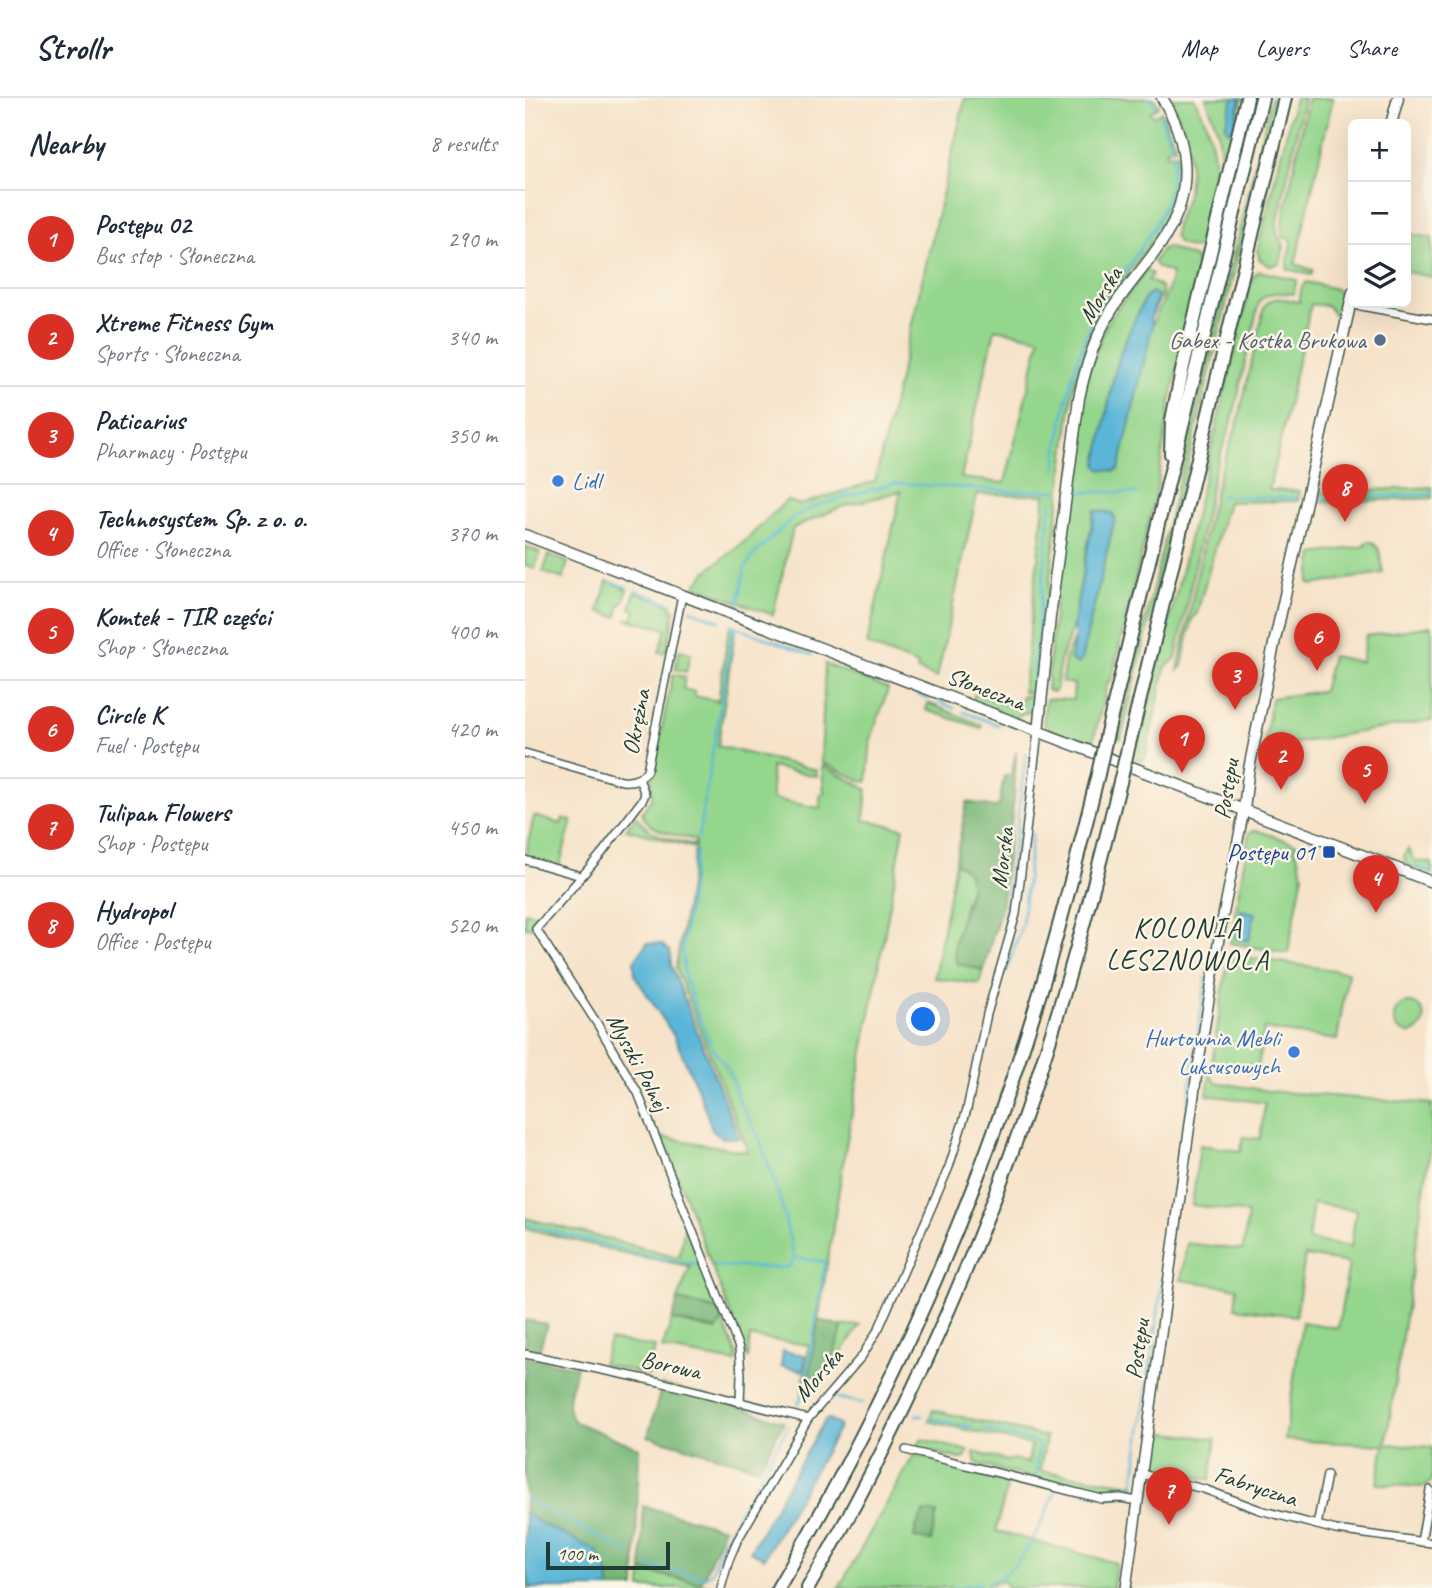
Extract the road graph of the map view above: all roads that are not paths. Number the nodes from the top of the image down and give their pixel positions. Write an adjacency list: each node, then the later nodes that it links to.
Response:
1 (1162, 98): 13 (main road, Morska)
2 (1247, 98): 10 (highway)
3 (1262, 98): 10 (highway)
4 (1286, 98): 33 (highway, bridge)
5 (1398, 98): 6 (main road)
6 (1392, 119)
7 (1349, 308): 16 (main road, Postępu)
8 (1372, 308): 9 (street)
9 (1432, 319)
10 (1170, 479): 32 (highway, bridge)
11 (525, 535): 12 (main road, Słoneczna)
12 (682, 595): 13 (main road, Słoneczna); 15 (street, Okrężna)
13 (1038, 732): 16 (main road, Słoneczna); 22 (street, Morska)
14 (525, 753): 15 (street, Okrężna)
15 (639, 779): 18 (street, Myszki Polnej)
16 (1244, 810): 19 (main road, Słoneczna); 24 (street, Postępu)
17 (525, 860): 18 (street)
18 (581, 876): 21 (street, Myszki Polnej)
19 (1432, 882)
20 (525, 1354): 21 (street, Borowa)
21 (740, 1402): 22 (street, Borowa)
22 (808, 1419): 31 (street, Morska)
23 (906, 1450): 27 (street)
24 (1141, 1474): 27 (street, Postępu); 28 (street, Fabryczna)
25 (1327, 1475): 28 (street, Fabryczna)
26 (1430, 1490): 29 (street)
27 (1137, 1501): 34 (street, Postępu)
28 (1317, 1525): 29 (street, Fabryczna)
29 (1421, 1542): 30 (street, Fabryczna)
30 (1432, 1543)
31 (721, 1588)
32 (778, 1588)
33 (808, 1588)
34 (1126, 1588)

